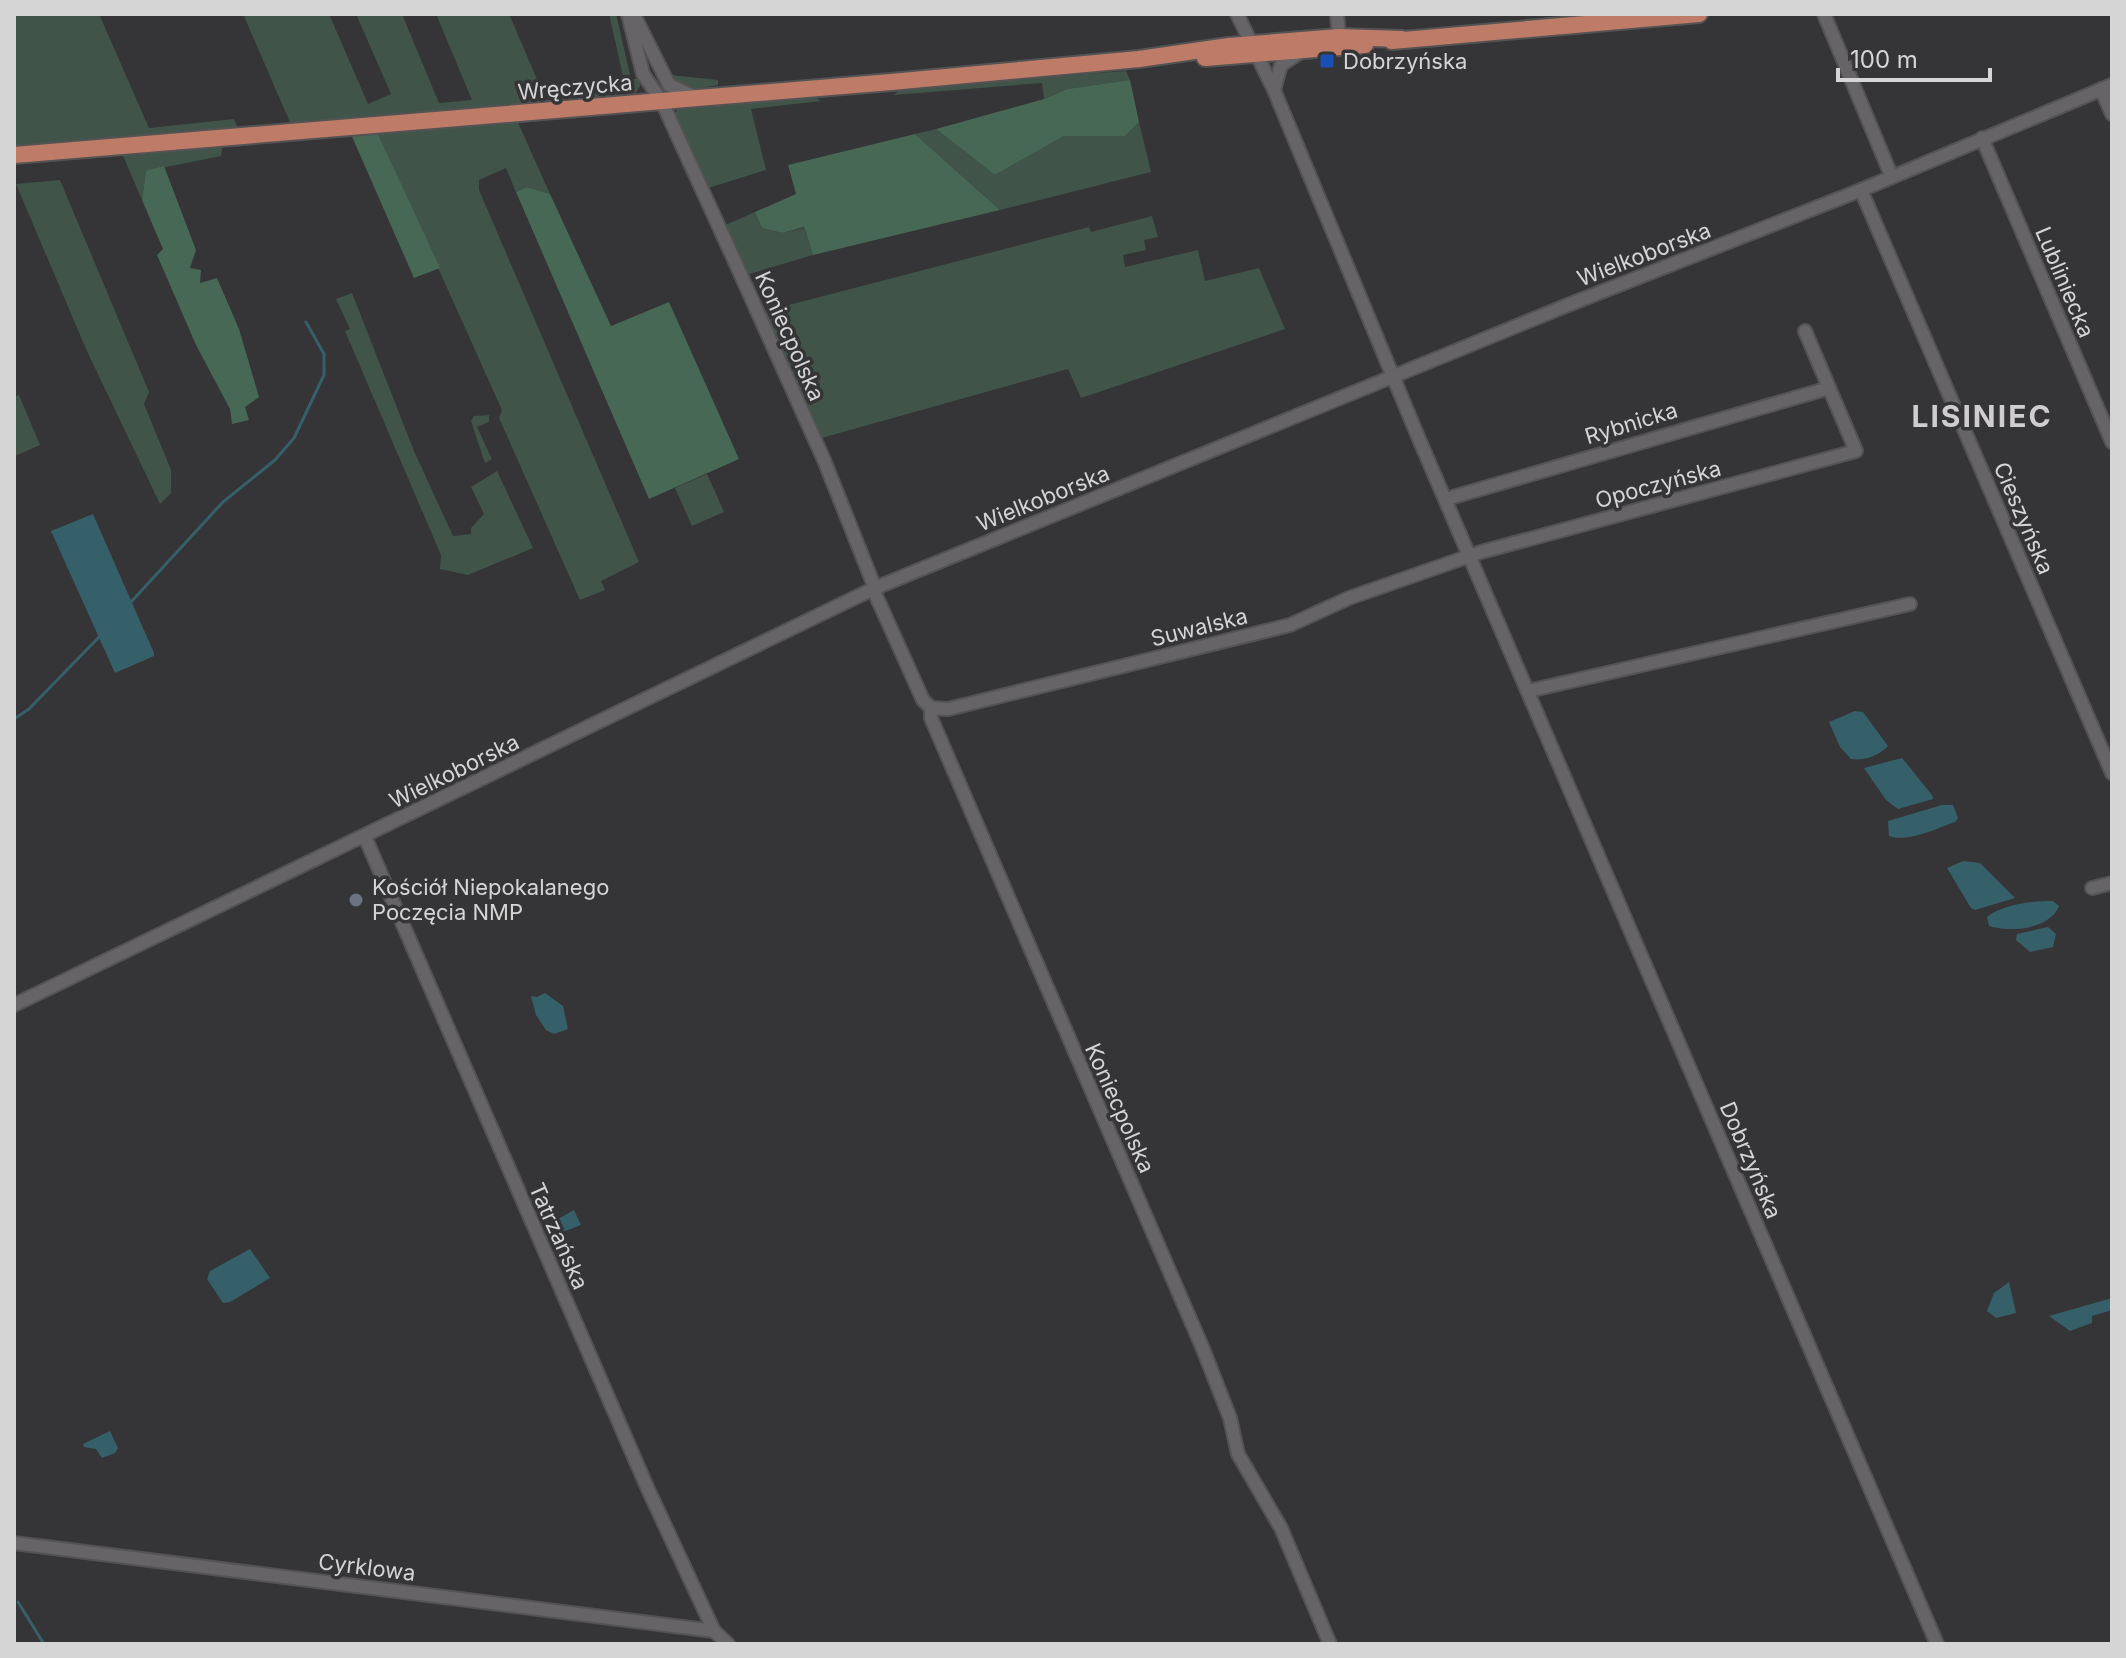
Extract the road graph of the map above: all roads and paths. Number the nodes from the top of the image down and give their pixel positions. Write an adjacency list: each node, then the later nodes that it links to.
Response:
1 (631, 14): 11 (street); 12 (street)
2 (1237, 14): 9 (street, Dobrzyńska)
3 (1337, 14): 7 (street)
4 (1699, 14): 6 (main road, Wręczycka)
5 (1824, 14): 21 (street)
6 (1525, 22): 8 (main road, Wręczycka)
7 (1339, 37): 8 (main road, Wręczycka); 9 (main road, Wręczycka)
8 (1402, 39): 10 (main road, Wręczycka)
9 (1260, 48): 10 (main road, Wręczycka); 14 (street, Dobrzyńska); 15 (main road, Wręczycka)
10 (1300, 52): 14 (street)
11 (660, 73): 15 (street); 16 (street)
12 (643, 74): 16 (street); 17 (street)
13 (2107, 87): 18 (street); 19 (street, Wielkoborska)
14 (1274, 90): 24 (street, Dobrzyńska)
15 (701, 99): 16 (main road, Wręczycka)
16 (662, 102): 17 (main road, Wręczycka); 29 (street, Koniecpolska)
17 (622, 105): 20 (main road, Wręczycka)
18 (2112, 114)
19 (1982, 138): 21 (street, Wielkoborska); 26 (street, Lubliniecka)
20 (14, 155)
21 (1891, 175): 22 (street, Wielkoborska)
22 (1861, 190): 24 (street, Wielkoborska); 33 (street, Cieszyńska)
23 (1805, 331): 25 (street)
24 (1394, 378): 27 (street, Dobrzyńska); 29 (street, Wielkoborska)
25 (1829, 388): 27 (street, Rybnicka); 28 (street, Opoczyńska)
26 (2112, 442)
27 (1446, 499): 28 (street, Dobrzyńska)
28 (1470, 557): 31 (street, Dobrzyńska); 32 (street, Suwalska)
29 (874, 589): 32 (street, Koniecpolska); 34 (street, Wielkoborska)
30 (1910, 604): 31 (street)
31 (1528, 691): 42 (street, Dobrzyńska)
32 (931, 708): 41 (street, Koniecpolska)
33 (2112, 773)
34 (365, 837): 37 (street, Wielkoborska); 39 (street, Tatrzańska)
35 (2112, 883): 36 (street)
36 (2092, 888)
37 (14, 1005)
38 (14, 1543): 39 (street, Cyrklowa)
39 (714, 1631): 40 (street, Tatrzańska)
40 (728, 1644)
41 (1330, 1644)
42 (1937, 1644)

